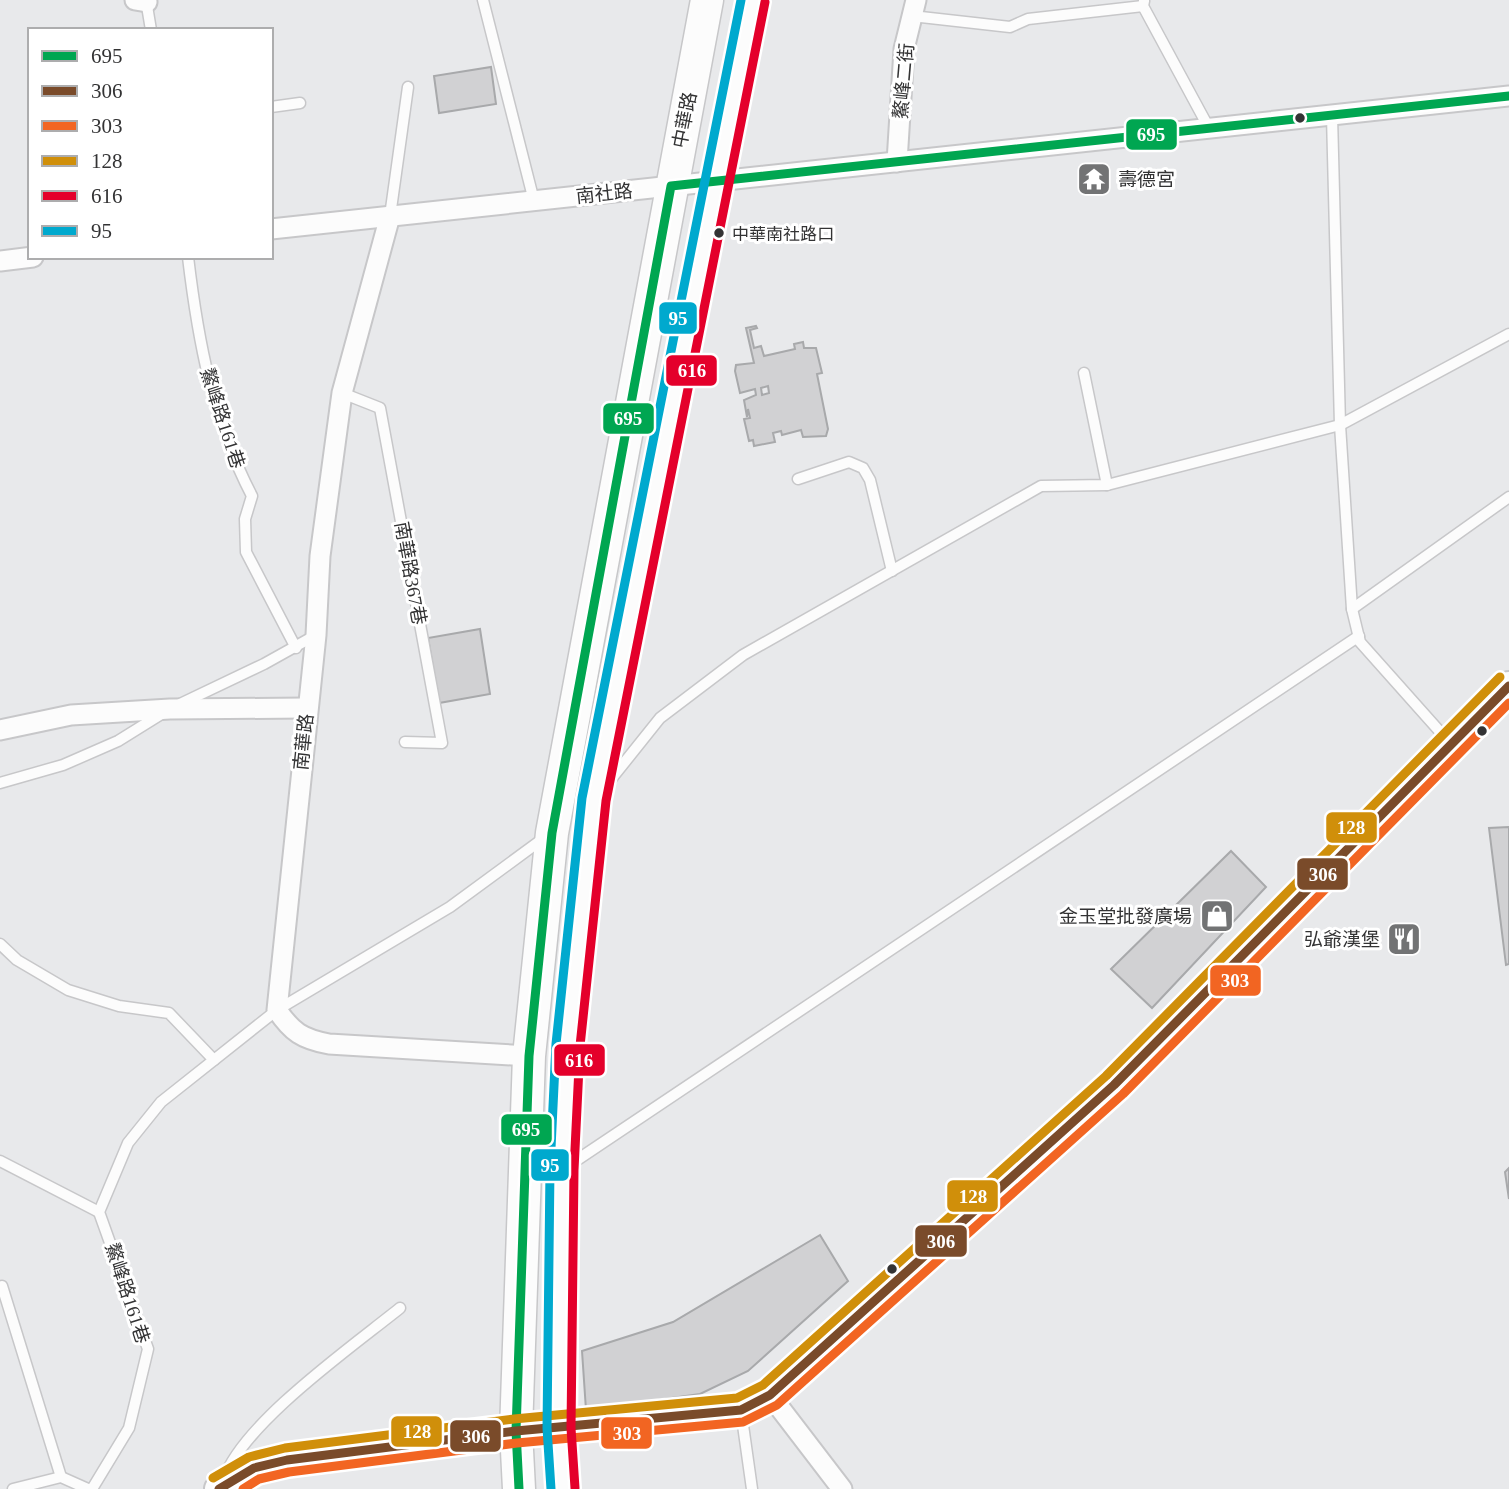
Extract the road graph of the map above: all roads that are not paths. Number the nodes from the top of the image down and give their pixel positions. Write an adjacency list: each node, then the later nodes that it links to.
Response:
1 (483, 0): 17 (lane)
2 (707, 0): 16 (main road, 中華路)
3 (753, 0): 15 (main road)
4 (143, 1): 7 (lane)
5 (1144, 3): 6 (lane); 13 (lane)
6 (914, 8): 14 (street, 鰲峰二街)
7 (151, 28)
8 (408, 87): 18 (lane)
9 (1509, 96): 12 (street, 南社路)
10 (300, 103): 11 (lane)
11 (273, 107)
12 (1332, 116): 13 (street, 南社路); 26 (lane)
13 (1211, 131): 14 (street, 南社路)
14 (897, 162): 15 (street, 南社路)
15 (716, 179): 16 (street, 南社路); 42 (main road)
16 (671, 186): 17 (street, 南社路); 43 (main road, 中華路)
17 (534, 201): 18 (street, 南社路)
18 (390, 216): 19 (street, 南社路); 25 (street, 南華路)
19 (273, 229)
20 (28, 258): 22 (street)
21 (188, 259): 34 (lane, 鰲峰路161巷)
22 (0, 261)
23 (1509, 334): 26 (lane)
24 (1084, 373): 28 (lane)
25 (342, 393): 32 (street, 南華路); 39 (lane, 南華路367巷)
26 (1340, 425): 28 (lane); 31 (lane)
27 (797, 478): 30 (lane)
28 (1107, 485): 30 (lane)
29 (1509, 497): 31 (lane)
30 (892, 570): 42 (lane)
31 (1352, 609): 33 (lane)
32 (316, 635): 34 (lane); 36 (street, 南華路)
33 (1359, 636): 40 (lane); 49 (lane)
34 (296, 648): 37 (lane)
35 (1509, 686): 40 (street)
36 (306, 708): 37 (street); 45 (street, 南華路)
37 (170, 709): 38 (street); 41 (lane)
38 (0, 730)
39 (405, 742)
40 (1451, 743): 53 (street)
41 (0, 783)
42 (594, 799): 43 (lane); 49 (main road)
43 (552, 833): 45 (lane); 46 (main road, 中華路)
44 (0, 944): 47 (lane)
45 (277, 1010): 46 (street); 47 (lane)
46 (529, 1056): 56 (main road, 中華路)
47 (214, 1060): 50 (lane)
48 (0, 1161): 50 (lane)
49 (562, 1170): 55 (main road)
50 (99, 1212): 60 (lane, 鰲峰路161巷)
51 (2, 1286): 57 (lane)
52 (400, 1308): 58 (lane)
53 (770, 1395): 54 (street); 64 (street)
54 (741, 1410): 55 (street); 63 (lane)
55 (559, 1428): 56 (street); 62 (main road)
56 (516, 1431): 58 (street); 61 (main road, 中華路)
57 (61, 1476): 59 (lane); 60 (lane, 鰲峰路161巷)
58 (221, 1488)
59 (13, 1489)
60 (90, 1489)
61 (519, 1489)
62 (563, 1489)
63 (752, 1489)
64 (842, 1489)

